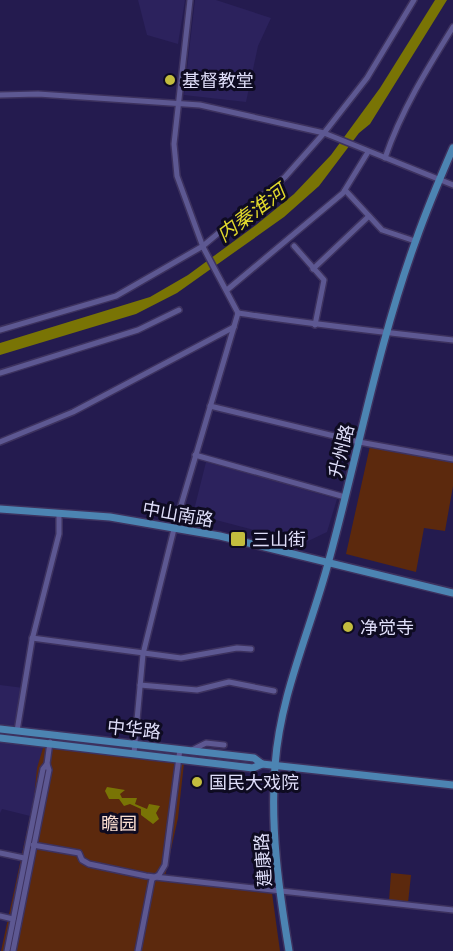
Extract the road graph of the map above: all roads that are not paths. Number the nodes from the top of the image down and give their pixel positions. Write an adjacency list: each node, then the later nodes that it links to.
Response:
1 (190, 0): 5 (street)
2 (414, 0): 6 (street)
3 (453, 27): 9 (street)
4 (0, 96): 5 (street)
5 (178, 103): 6 (street); 16 (street)
6 (324, 134): 8 (street); 16 (street)
7 (453, 148): 10 (main road, 升州路)
8 (368, 152): 9 (street); 12 (street)
9 (385, 158): 10 (street)
10 (439, 181): 11 (street); 14 (main road, 升州路)
11 (453, 184)
12 (345, 190): 13 (street); 18 (street)
13 (369, 216): 14 (street); 17 (street)
14 (415, 241): 24 (main road, 升州路)
15 (294, 246): 17 (street)
16 (203, 247): 18 (street); 23 (street)
17 (313, 269): 21 (street)
18 (227, 290): 20 (street)
19 (179, 310): 26 (street)
20 (238, 313): 21 (street); 22 (street)
21 (315, 325): 24 (street)
22 (234, 327): 27 (street); 28 (street)
23 (0, 330)
24 (388, 330): 25 (street); 29 (main road, 升州路)
25 (453, 340)
26 (0, 373)
27 (210, 406): 29 (street); 30 (street)
28 (0, 442)
29 (358, 442): 31 (street); 32 (main road, 升州路)
30 (195, 455): 32 (street); 35 (street)
31 (453, 459)
32 (345, 497): 36 (main road, 升州路)
33 (0, 509): 34 (main road, 中山南路)
34 (58, 513): 35 (main road, 中山南路); 38 (street)
35 (174, 529): 36 (main road, 中山南路); 40 (street)
36 (329, 562): 37 (main road, 中山南路); 54 (main road, 升州路)
37 (453, 593)
38 (32, 638): 40 (street); 44 (street)
39 (251, 649): 40 (street)
40 (143, 654): 41 (street)
41 (140, 685): 42 (street); 47 (street)
42 (274, 691)
43 (0, 729): 44 (main road, 中华路)
44 (17, 730): 45 (main road, 中华路)
45 (51, 735): 47 (main road, 中华路); 53 (street)
46 (0, 738): 51 (main road, 中华路)
47 (135, 744): 49 (main road, 中华路); 51 (street)
48 (224, 745): 50 (street)
49 (180, 749): 50 (main road, 中华路); 60 (street)
50 (190, 750): 52 (main road, 中华路)
51 (134, 753): 52 (main road, 中华路)
52 (262, 764): 54 (main road, 中华路)
53 (47, 765): 56 (street); 58 (street)
54 (275, 766): 55 (main road, 中华路); 61 (main road, 建康路)
55 (453, 785)
56 (33, 845): 58 (street); 60 (street)
57 (0, 853): 58 (street)
58 (26, 857): 59 (street)
59 (26, 866): 64 (street); 66 (street)
60 (154, 877): 61 (street); 67 (street)
61 (280, 891): 62 (street); 68 (main road, 建康路)
62 (453, 910)
63 (0, 916): 64 (street)
64 (13, 919): 65 (street)
65 (7, 951)
66 (13, 951)
67 (138, 951)
68 (289, 951)

